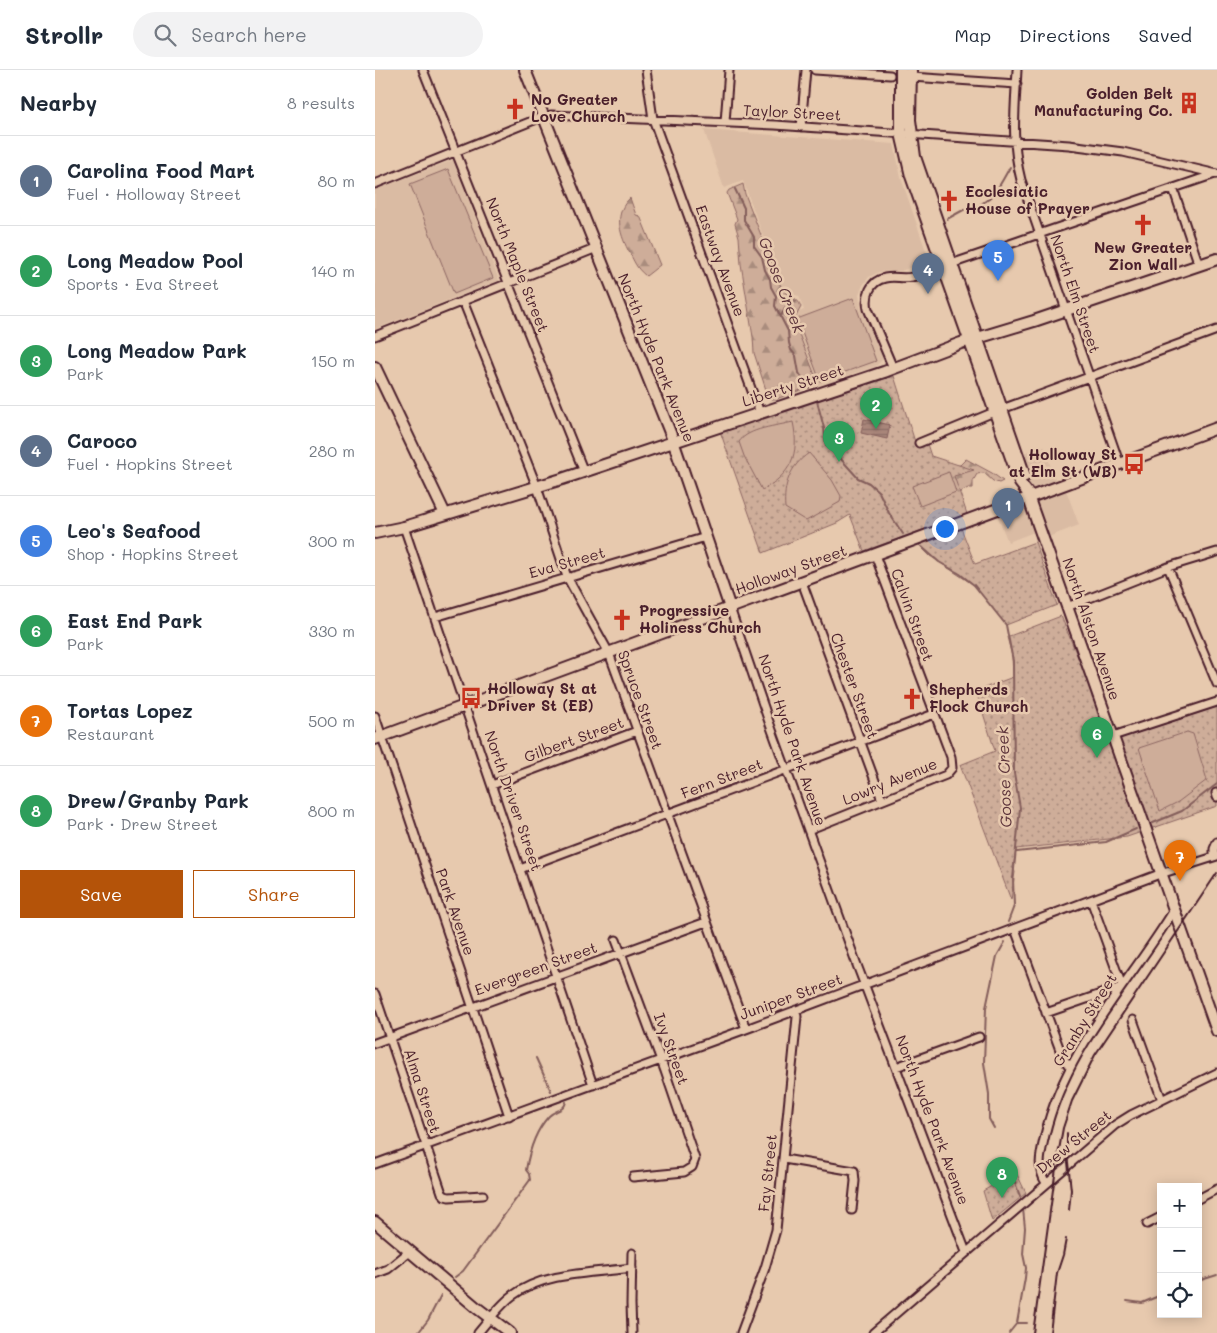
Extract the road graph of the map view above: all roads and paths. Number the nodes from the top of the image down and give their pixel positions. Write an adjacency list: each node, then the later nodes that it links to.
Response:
1 (423, 70): 18 (street, North Maple Street)
2 (525, 70): 12 (main road, North Hyde Park Avenue)
3 (646, 70): 13 (street, Eastway Avenue)
4 (729, 70): 14 (street)
5 (806, 70): 15 (street)
6 (815, 70): 10 (street)
7 (901, 70): 16 (main road, North Alston Avenue)
8 (1017, 70): 11 (street, North Elm Street)
9 (911, 74): 11 (street); 16 (main road, North Alston Avenue)
10 (890, 75)
11 (1017, 84): 17 (street, North Elm Street)
12 (544, 116): 13 (street, Taylor Street); 18 (street, Taylor Street); 23 (main road, North Hyde Park Avenue)
13 (653, 119): 14 (street, Taylor Street); 37 (street, Eastway Avenue)
14 (725, 122): 15 (street, Taylor Street)
15 (801, 127): 16 (street, Taylor Street)
16 (906, 134): 17 (street, Taylor Street); 26 (main road, North Alston Avenue)
17 (1015, 141): 19 (street, Taylor Street); 22 (street, North Elm Street)
18 (456, 152): 20 (street, Taylor Street); 27 (street, North Maple Street)
19 (1216, 174): 21 (street)
20 (375, 184)
21 (1173, 188): 22 (street); 25 (street)
22 (1040, 233): 26 (street); 29 (street, North Elm Street)
23 (597, 248): 27 (street); 39 (main road, North Hyde Park Avenue)
24 (1217, 259): 25 (main road, Liberty Street)
25 (1199, 265): 29 (main road, Liberty Street)
26 (946, 266): 32 (main road, North Alston Avenue); 34 (street)
27 (509, 283): 28 (street); 42 (street, North Maple Street)
28 (463, 301): 31 (street); 43 (street, Spruce Street)
29 (1066, 310): 32 (main road, Liberty Street); 35 (street, North Elm Street)
30 (1217, 330): 35 (street)
31 (375, 336)
32 (972, 340): 34 (main road, Liberty Street); 36 (main road, North Alston Avenue)
33 (375, 367): 45 (main road)
34 (893, 368): 37 (main road, Liberty Street)
35 (1089, 377): 36 (street); 41 (street, North Elm Street)
36 (998, 411): 40 (street); 44 (main road, North Alston Avenue)
37 (760, 413): 39 (main road, Liberty Street)
38 (1217, 428): 41 (main road, Holloway Street)
39 (674, 442): 42 (main road, Liberty Street); 48 (main road, North Hyde Park Avenue)
40 (919, 443)
41 (1120, 465): 44 (main road, Holloway Street)
42 (584, 472): 43 (main road, Liberty Street)
43 (537, 487): 45 (main road, Liberty Street); 52 (street, Spruce Street)
44 (1028, 495): 50 (main road, Holloway Street); 54 (main road, North Alston Avenue)
45 (445, 514): 46 (main road, Liberty Street)
46 (404, 527): 47 (main road, Liberty Street); 56 (street, North Driver Street)
47 (375, 533)
48 (706, 537): 52 (street, Eva Street); 55 (main road, North Hyde Park Avenue)
49 (1217, 552): 51 (street)
50 (875, 555): 53 (main road, Holloway Street); 61 (street, Calvin Street)
51 (1168, 567): 54 (street); 58 (street)
52 (567, 577): 56 (street, Eva Street); 57 (street, Spruce Street)
53 (802, 582): 55 (main road, Holloway Street); 66 (street, Chester Street)
54 (1067, 607): 64 (main road, North Alston Avenue)
55 (730, 608): 57 (main road, Holloway Street); 68 (street, North Hyde Park Avenue)
56 (435, 617): 60 (street, North Driver Street)
57 (609, 653): 60 (main road, Holloway Street); 63 (street, Spruce Street)
58 (1217, 684)
59 (1217, 702): 64 (street)
60 (465, 706): 65 (main road, Holloway Street); 69 (street, North Driver Street)
61 (934, 714): 66 (street, Fern Street); 67 (street, Calvin Street)
62 (375, 716): 65 (street, Park Avenue)
63 (637, 731): 69 (street, Gilbert Street); 71 (street, Spruce Street)
64 (1113, 736): 76 (main road, North Alston Avenue)
65 (378, 738): 87 (street, Park Avenue)
66 (860, 742): 68 (street, Fern Street); 70 (street, Chester Street)
67 (952, 768): 70 (street, Lowry Avenue)
68 (786, 769): 71 (street, Fern Street); 72 (street, North Hyde Park Avenue)
69 (492, 785): 75 (street, North Driver Street)
70 (882, 800): 72 (street, Lowry Avenue)
71 (666, 814): 75 (street, Fern Street); 79 (street, Spruce Street)
72 (808, 830): 84 (street, North Hyde Park Avenue)
73 (1217, 842): 74 (street)
74 (1215, 856): 76 (street, Juniper Street)
75 (520, 868): 83 (street, North Driver Street)
76 (1161, 874): 77 (street, Juniper Street); 78 (main road, North Alston Avenue)
77 (1091, 900): 80 (street, Juniper Street); 85 (street)
78 (1174, 910): 85 (street, Granby Street); 90 (main road, North Alston Avenue)
79 (706, 922): 82 (street, Evergreen Street); 92 (street, Spruce Street)
80 (1015, 929): 84 (street, Juniper Street); 89 (street)
81 (616, 940): 82 (street, Ivy Street)
82 (620, 953): 83 (street, Evergreen Street); 97 (street, Ivy Street)
83 (556, 976): 87 (street, Evergreen Street); 101 (street, North Driver Street)
84 (865, 985): 88 (street, Juniper Street); 99 (street, North Hyde Park Avenue)
85 (1122, 986): 89 (street); 98 (street, Granby Street)
86 (375, 994): 95 (street, Alma Street)
87 (473, 1007): 95 (street, Evergreen Street); 103 (street, Park Avenue)
88 (796, 1010): 92 (street, Juniper Street); 105 (street, Fay Street)
89 (1046, 1013): 98 (street)
90 (1215, 1016): 93 (main road, North Alston Avenue)
91 (1133, 1020): 102 (street)
92 (746, 1029): 97 (street, Juniper Street)
93 (1217, 1031)
94 (979, 1036): 99 (street)
95 (390, 1038): 96 (street, Evergreen Street); 104 (street, Alma Street)
96 (375, 1043)
97 (661, 1060): 101 (street, Juniper Street); 107 (street, Ivy Street)
98 (1070, 1067): 108 (street, Granby Street)
99 (896, 1068): 117 (street, North Hyde Park Avenue)
100 (1217, 1073): 102 (street, Drew Street)
101 (593, 1085): 103 (street, Juniper Street)
102 (1162, 1100): 108 (street, Drew Street)
103 (509, 1116): 104 (street, Juniper Street)
104 (426, 1146): 106 (street, Juniper Street); 110 (street, Alma Street)
105 (784, 1159): 112 (street); 125 (street, Fay Street)
106 (375, 1164)
107 (633, 1178)
108 (1046, 1183): 117 (street, Drew Street)
109 (1217, 1189): 111 (street)
110 (483, 1195)
111 (1202, 1197)
112 (852, 1210)
113 (1157, 1219): 115 (street)
114 (375, 1222): 116 (main road)
115 (1147, 1224)
116 (410, 1251): 120 (street); 121 (main road)
117 (966, 1252): 126 (street, Drew Street)
118 (632, 1253): 119 (street)
119 (632, 1268): 121 (street); 124 (street)
120 (375, 1274)
121 (490, 1318): 122 (street); 123 (main road)
122 (478, 1333)
123 (510, 1333)
124 (632, 1333)
125 (741, 1333)
126 (873, 1333)

